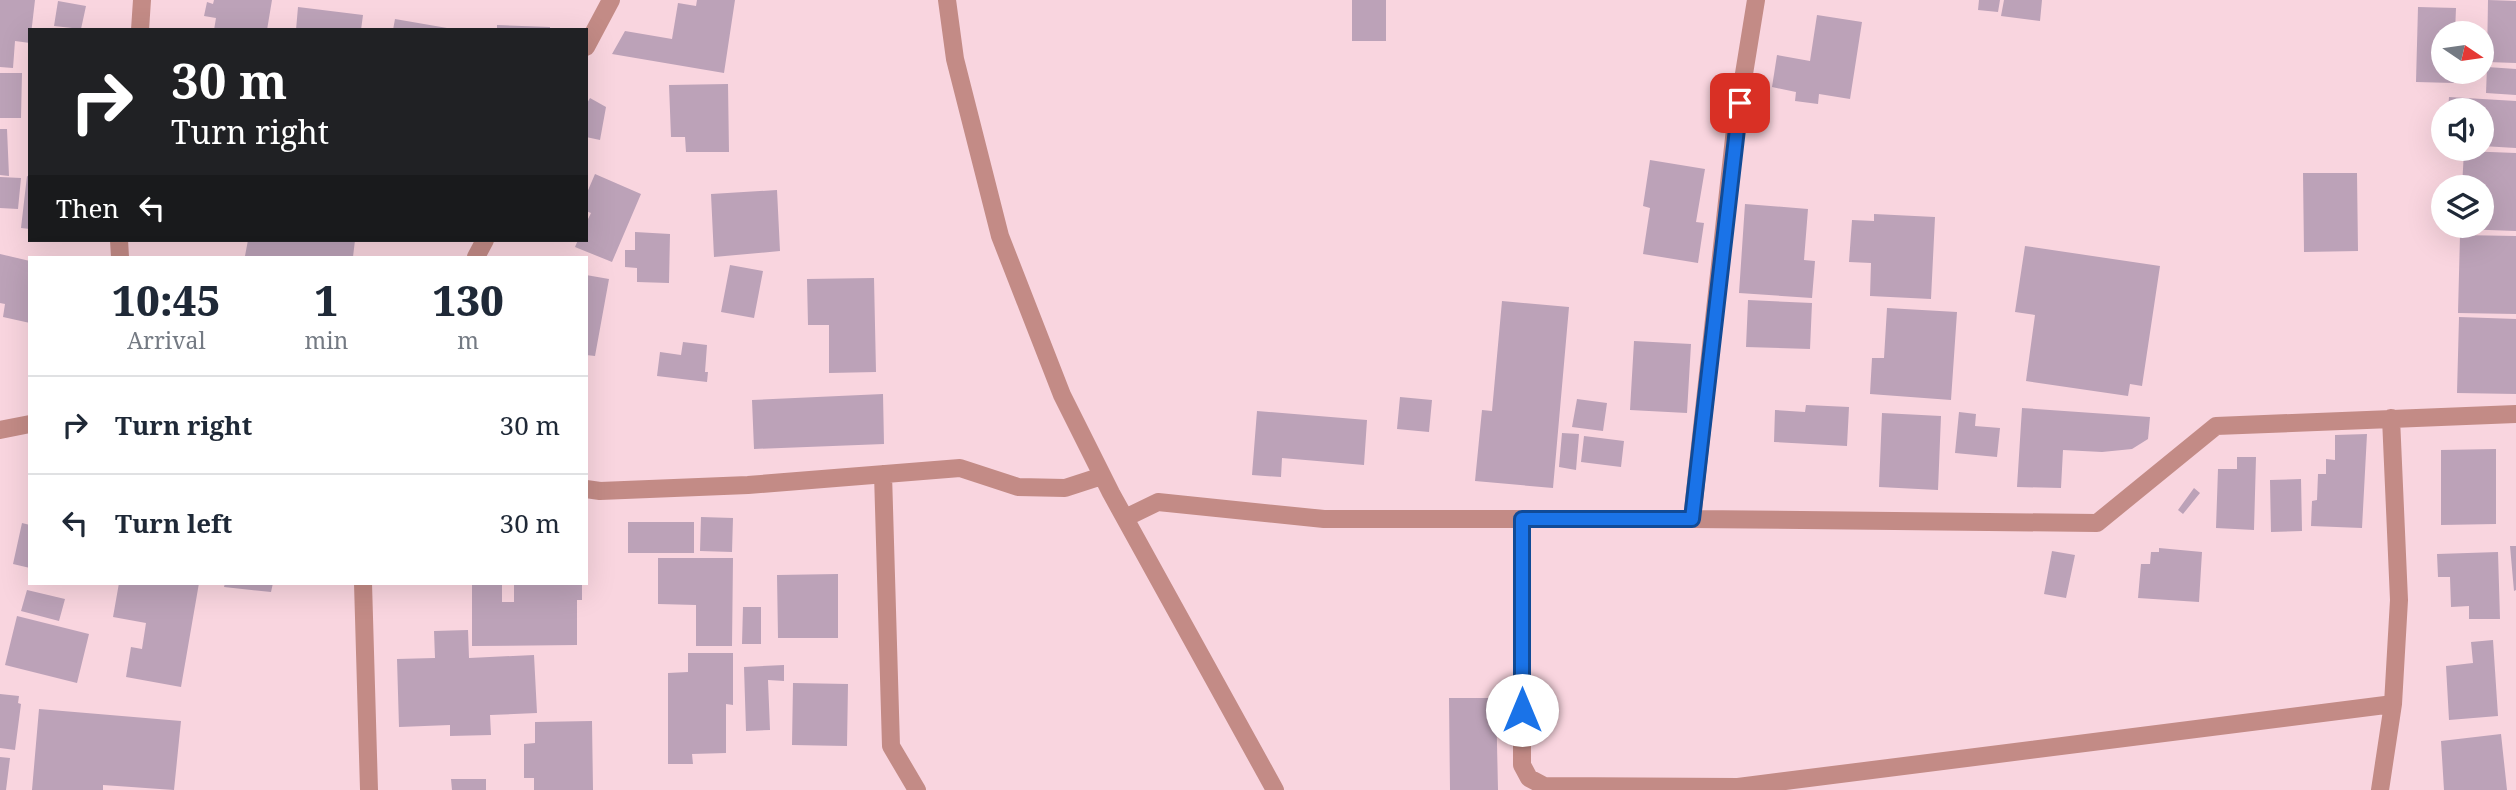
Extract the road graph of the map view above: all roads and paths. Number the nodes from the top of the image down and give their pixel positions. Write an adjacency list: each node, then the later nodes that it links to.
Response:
1 (142, 0): 5 (street)
2 (611, 0): 6 (street)
3 (947, 0): 12 (street)
4 (1756, 0): 16 (street)
5 (140, 28)
6 (588, 43)
7 (2516, 414): 8 (street)
8 (2391, 418): 16 (street); 18 (street)
9 (28, 424): 10 (street)
10 (0, 430)
11 (883, 474): 12 (street); 13 (street); 20 (street)
12 (1102, 476): 14 (street)
13 (588, 489)
14 (1125, 518): 15 (street); 21 (street)
15 (1522, 519): 16 (street); 18 (street)
16 (1692, 519)
17 (363, 585): 19 (street)
18 (2393, 704): 22 (street)
19 (369, 790)
20 (917, 790)
21 (1275, 790)
22 (2380, 790)

